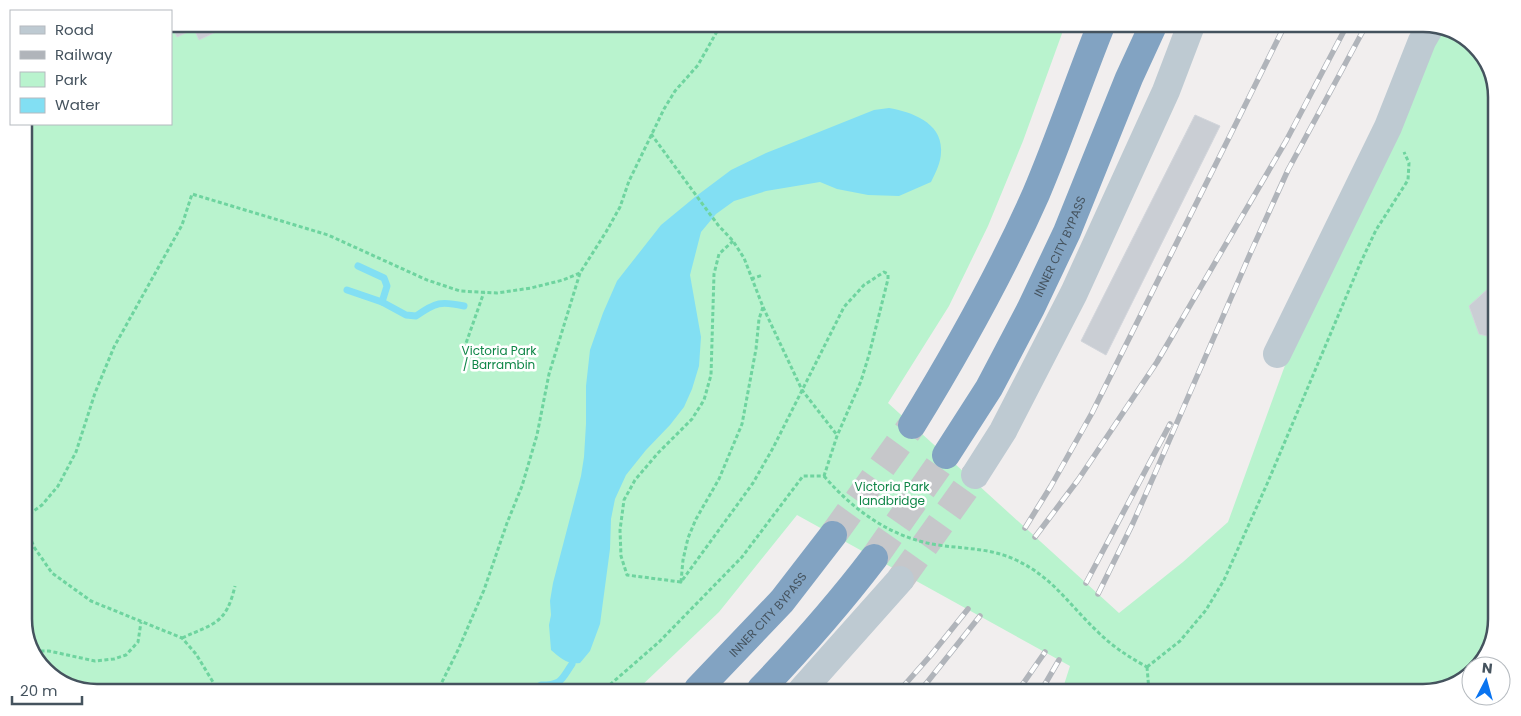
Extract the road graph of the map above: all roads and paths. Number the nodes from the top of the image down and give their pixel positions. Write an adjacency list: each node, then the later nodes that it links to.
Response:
1 (717, 32): 7 (path)
2 (1099, 32): 17 (highway)
3 (1150, 32): 19 (highway, INNER CITY BYPASS)
4 (1188, 32): 20 (lane)
5 (1427, 33): 6 (lane)
6 (1388, 127): 15 (lane); 32 (path)
7 (651, 134): 8 (path); 9 (path)
8 (733, 241): 11 (path); 27 (path)
9 (580, 274): 12 (path); 34 (path)
10 (763, 276): 11 (path)
11 (752, 279): 13 (path)
12 (484, 292): 14 (path); 22 (path)
13 (763, 307): 16 (path); 27 (path)
14 (464, 350)
15 (1277, 354)
16 (802, 390): 18 (path); 18 (path); 27 (path)
17 (912, 425)
18 (837, 436): 21 (path)
19 (946, 455)
20 (975, 475)
21 (824, 476): 32 (path); 35 (path)
22 (33, 512)
23 (833, 535): 36 (highway, INNER CITY BYPASS)
24 (33, 545): 29 (path)
25 (874, 558): 37 (highway)
26 (900, 580): 38 (lane)
27 (681, 582)
28 (235, 586): 30 (path)
29 (141, 622): 30 (path); 31 (path)
30 (182, 638): 33 (path)
31 (41, 652)
32 (1147, 667): 39 (path)
33 (214, 684)
34 (441, 684)
35 (611, 684)
36 (703, 684)
37 (767, 684)
38 (807, 684)
39 (1148, 684)

